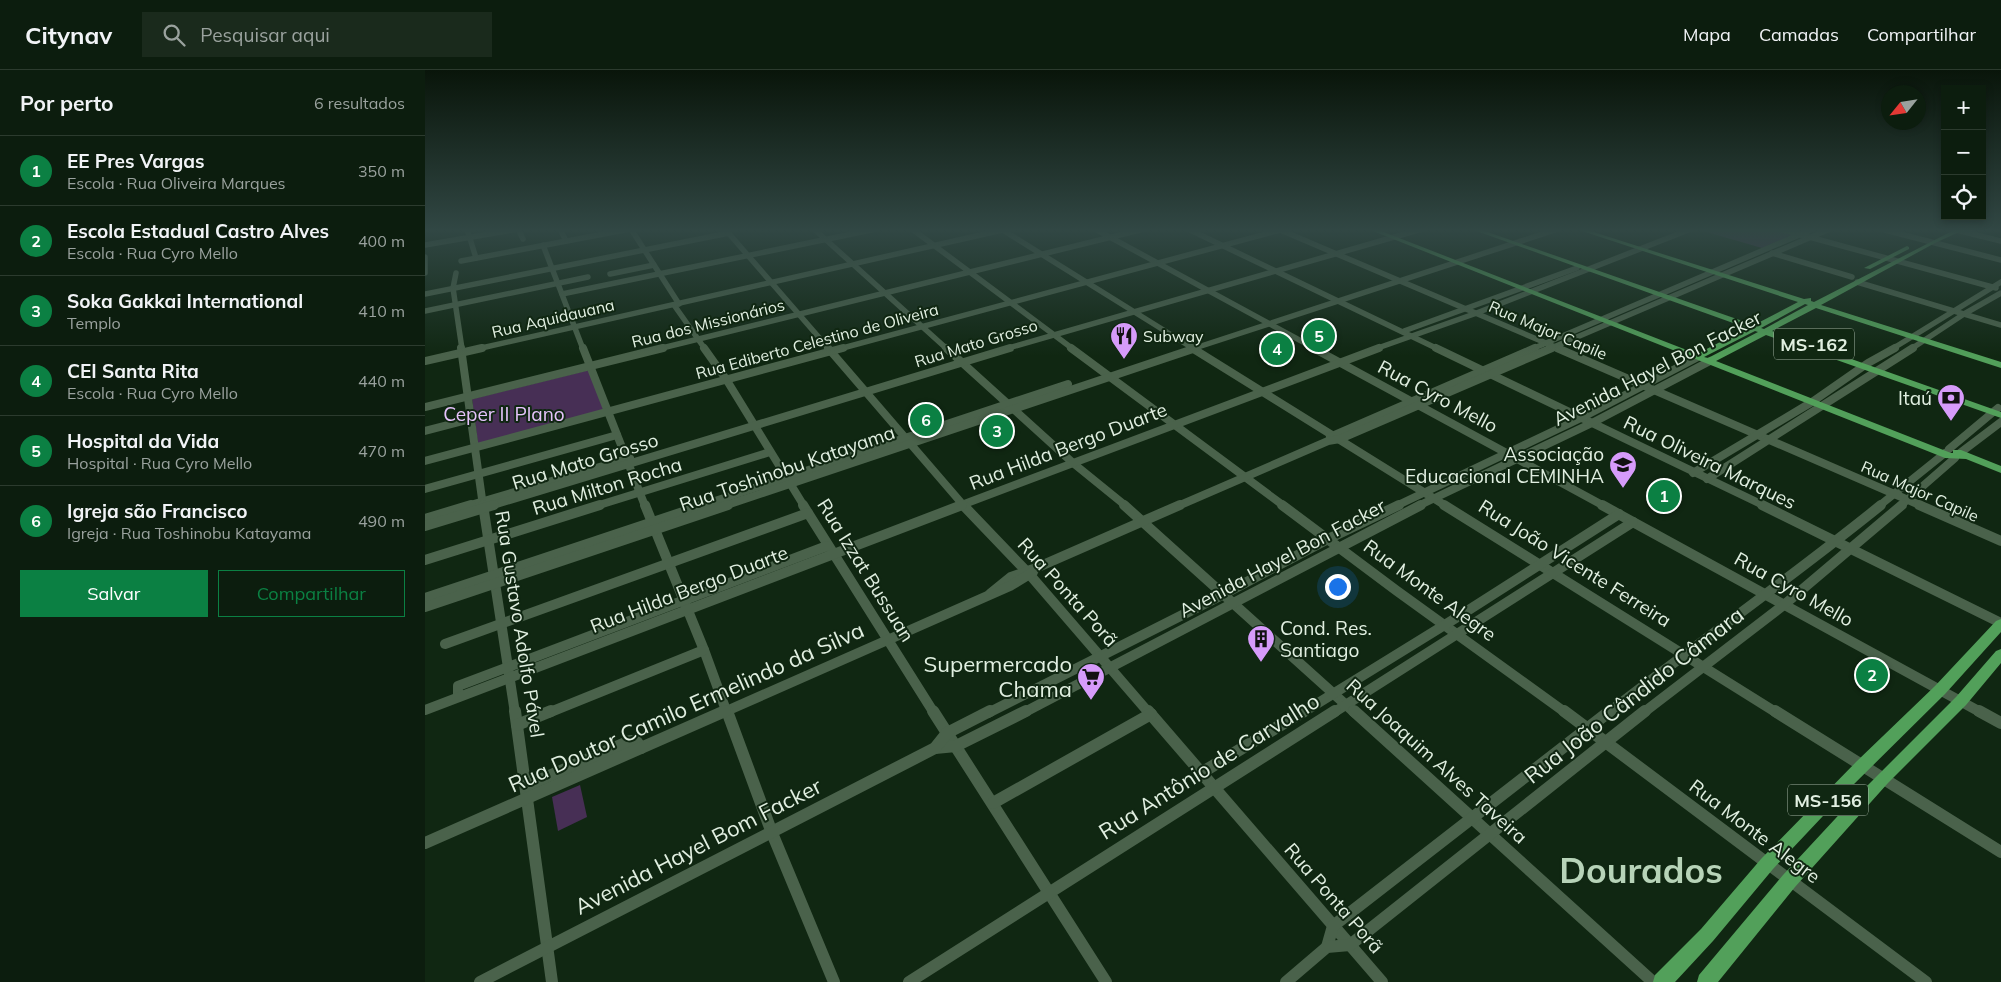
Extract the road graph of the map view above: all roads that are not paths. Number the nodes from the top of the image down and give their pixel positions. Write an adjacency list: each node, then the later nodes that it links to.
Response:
1 (456, 272): 38 (street, Rua Gustavo Adolfo Pável)
2 (534, 272): 38 (street)
3 (552, 272): 36 (street)
4 (622, 272): 29 (street)
5 (671, 272): 30 (street)
6 (762, 272): 35 (street, Rua Ponta Porã)
7 (820, 272): 35 (street, Rua Aquidauana)
8 (862, 272): 41 (street, Rua Joaquim Alves Taveira)
9 (971, 272): 41 (street, Rua dos Missionários); 47 (street, Rua Monte Alegre)
10 (1069, 272): 34 (street, Rua João Vicente Ferreira)
11 (1126, 272): 34 (street, Rua Ediberto Celestino de Oliveira)
12 (1174, 272): 40 (street, Rua Cyro Mello)
13 (1262, 272): 40 (street, Rua Mato Grosso)
14 (1277, 272): 40 (street, Rua Mato Grosso); 45 (street, Rua Oliveira Marques)
15 (1378, 272): 32 (street, Rua Major Capile)
16 (1422, 272): 32 (street, Rua Toshinobu Katayama)
17 (1485, 272): 39 (main road)
18 (1567, 272): 39 (street, Rua Hilda Bergo Duarte)
19 (1576, 272): 39 (street, Rua Hilda Bergo Duarte)
20 (1601, 272): 44 (main road, MS-162)
21 (1610, 272): 44 (main road, MS-162)
22 (1717, 272): 28 (main road)
23 (1725, 272): 28 (street)
24 (1828, 272): 33 (street)
25 (1867, 272): 33 (main road, Avenida Hayel Bon Facker)
26 (1874, 272): 33 (main road, Avenida Hayel Bon Facker)
27 (1942, 272): 37 (street)
28 (1721, 273): 44 (street); 44 (street); 48 (main road)
29 (610, 274)
30 (659, 274): 43 (street); 51 (street, Rua Izzat Bussuan)
31 (588, 277): 36 (street)
32 (1397, 280): 45 (street, Rua Toshinobu Katayama); 53 (street, Rua Major Capile)
33 (1855, 280): 48 (main road, Avenida Hayel Bon Facker); 52 (street)
34 (1086, 282): 47 (street, Rua Ediberto Celestino de Oliveira); 55 (street, Rua João Vicente Ferreira)
35 (771, 283): 51 (street, Rua Aquidauana); 58 (street, Rua Ponta Porã)
36 (557, 284): 43 (street); 49 (street)
37 (1999, 287): 52 (street); 56 (street)
38 (453, 288): 42 (street); 49 (street, Rua Gustavo Adolfo Pável)
39 (1530, 289): 53 (street, Rua Hilda Bergo Duarte); 57 (street, Rua Hilda Bergo Duarte); 59 (main road)
40 (1207, 290): 55 (street, Rua Mato Grosso); 61 (street, Rua Cyro Mello)
41 (887, 293): 58 (street, Rua dos Missionários); 63 (street, Rua Joaquim Alves Taveira)
42 (425, 294)
43 (562, 294): 64 (street)
44 (1667, 294): 46 (street); 50 (street); 65 (main road, MS-162)
45 (1336, 301): 61 (street, Rua Toshinobu Katayama); 66 (street, Rua Oliveira Marques)
46 (1643, 301): 50 (street); 59 (street)
47 (1011, 302): 63 (street, Rua Ediberto Celestino de Oliveira); 67 (street, Rua Monte Alegre)
48 (1812, 302): 65 (main road, Avenida Hayel Bon Facker); 65 (main road, Avenida Hayel Bon Facker); 68 (main road)
49 (455, 304): 54 (street); 74 (street, Rua Gustavo Adolfo Pável)
50 (1652, 304): 59 (street)
51 (677, 305): 64 (street, Rua Aquidauana); 69 (street, Rua Izzat Bussuan)
52 (1956, 309): 56 (street); 68 (street)
53 (1464, 310): 57 (street, Rua Major Capile); 66 (street, Rua Hilda Bergo Duarte)
54 (425, 311)
55 (1132, 312): 67 (street, Rua Mato Grosso); 71 (street, Rua João Vicente Ferreira)
56 (1966, 312): 60 (street); 62 (street); 68 (street)
57 (1474, 314): 66 (street, Rua Hilda Bergo Duarte); 70 (street, Rua Major Capile)
58 (799, 315): 69 (street, Rua dos Missionários); 73 (street, Rua Ponta Porã)
59 (1609, 320): 70 (street); 72 (street); 75 (main road)
60 (2001, 321)
61 (1266, 322): 71 (street, Rua Toshinobu Katayama); 76 (street, Rua Cyro Mello)
62 (2001, 325)
63 (922, 326): 73 (street, Rua Ediberto Celestino de Oliveira); 79 (street, Rua Joaquim Alves Taveira)
64 (575, 327): 74 (street, Rua Aquidauana); 82 (street)
65 (1763, 328): 75 (main road, Avenida Hayel Bon Facker); 75 (main road, Avenida Hayel Bon Facker); 80 (main road, MS-162)
66 (1405, 334): 76 (street, Rua Hilda Bergo Duarte); 84 (street, Rua Oliveira Marques)
67 (1053, 335): 79 (street, Rua Mato Grosso); 85 (street, Rua Monte Alegre)
68 (1922, 338): 78 (main road); 80 (street); 81 (main road); 83 (street)
69 (699, 340): 82 (street, Rua dos Missionários); 87 (street, Rua Izzat Bussuan)
70 (1545, 343): 72 (street, Rua Major Capile); 84 (street)
71 (1190, 347): 85 (street, Rua Toshinobu Katayama); 89 (street, Rua João Vicente Ferreira)
72 (1555, 347): 86 (street); 88 (street, Rua Major Capile)
73 (831, 351): 87 (street, Rua Ediberto Celestino de Oliveira); 91 (street, Rua Ponta Porã)
74 (462, 352): 77 (street, Rua Aquidauana); 92 (street, Rua Gustavo Adolfo Pável)
75 (1707, 358): 88 (street); 90 (street, Avenida Hayel Bon Facker); 94 (main road)
76 (1335, 360): 89 (street, Rua Hilda Bergo Duarte); 93 (street, Rua Cyro Mello)
77 (425, 361)
78 (2001, 361)
79 (962, 363): 91 (street, Rua Mato Grosso); 97 (street, Rua Joaquim Alves Taveira)
80 (1866, 365): 83 (main road, MS-162); 94 (street)
81 (2001, 365)
82 (591, 366): 92 (street, Rua dos Missionários); 98 (street)
83 (1878, 369): 94 (street); 99 (main road, MS-162)
84 (1482, 371): 86 (street, Rua Oliveira Marques); 93 (street)
85 (1106, 375): 97 (street, Rua Toshinobu Katayama); 104 (street, Rua Monte Alegre)
86 (1491, 375): 95 (street); 100 (street, Rua Oliveira Marques)
87 (726, 380): 98 (street, Rua Ediberto Celestino de Oliveira); 105 (street, Rua Izzat Bussuan)
88 (1644, 386): 90 (street, Rua Major Capile); 100 (street)
89 (1257, 390): 104 (street, Rua Hilda Bergo Duarte); 109 (street, Rua João Vicente Ferreira)
90 (1655, 390): 103 (street, Avenida Hayel Bon Facker); 108 (street, Rua Major Capile)
91 (865, 392): 105 (street, Rua Mato Grosso); 112 (street, Rua Ponta Porã)
92 (468, 397): 96 (street, Rua dos Missionários); 101 (street, Rua Gustavo Adolfo Pável)
93 (1411, 401): 95 (street, Rua Cyro Mello); 109 (street)
94 (1821, 402): 108 (street); 111 (street); 116 (main road)
95 (1419, 406): 110 (street); 115 (street, Rua Cyro Mello)
96 (425, 407)
97 (1011, 407): 112 (street, Rua Toshinobu Katayama); 121 (street, Rua Joaquim Alves Taveira)
98 (608, 411): 107 (street); 113 (street, Rua Ediberto Celestino de Oliveira)
99 (1998, 411): 116 (street, Rua João Cândido Câmara)
100 (1581, 418): 103 (street, Rua Oliveira Marques); 115 (street)
101 (471, 419): 106 (street); 113 (street, Rua Gustavo Adolfo Pável)
102 (2001, 422): 116 (street, Rua João Cândido Câmara)
103 (1591, 423): 118 (street, Avenida Hayel Bon Facker); 123 (street, Rua Oliveira Marques)
104 (1175, 424): 121 (street, Rua Hilda Bergo Duarte); 126 (street, Rua Monte Alegre)
105 (753, 425): 114 (street, Rua Izzat Bussuan); 120 (street, Rua Mato Grosso)
106 (425, 431)
107 (617, 435): 120 (street); 124 (street)
108 (1757, 435): 111 (street, Rua Major Capile); 123 (street)
109 (1330, 438): 110 (street, Rua João Vicente Ferreira); 126 (street)
110 (1339, 440): 131 (street, Rua João Vicente Ferreira)
111 (1770, 440): 127 (street); 132 (street, Rua Major Capile)
112 (907, 441): 128 (street, Rua Toshinobu Katayama); 135 (street, Rua Ponta Porã)
113 (474, 445): 117 (street, Rua Ediberto Celestino de Oliveira); 119 (street, Rua Ediberto Celestino de Oliveira); 124 (street, Rua Gustavo Adolfo Pável)
114 (770, 452): 128 (street, Rua Izzat Bussuan); 130 (street, Rua Milton Rocha)
115 (1507, 453): 118 (street, Rua Cyro Mello); 131 (street)
116 (1953, 453): 122 (main road); 125 (main road); 132 (street); 134 (street, Rua João Cândido Câmara)
117 (425, 456)
118 (1517, 459): 133 (street, Avenida Hayel Bon Facker); 138 (street, Rua Cyro Mello)
119 (425, 461)
120 (627, 463): 130 (street); 136 (street, Rua Mato Grosso)
121 (1073, 463): 135 (street, Rua Hilda Bergo Duarte); 140 (street, Rua Joaquim Alves Taveira)
122 (2001, 470)
123 (1693, 473): 127 (street, Rua Oliveira Marques)
124 (478, 474): 129 (street); 136 (street, Rua Gustavo Adolfo Pável)
125 (2001, 475)
126 (1245, 476): 140 (street); 144 (street, Rua Monte Alegre)
127 (1707, 480): 146 (street, Rua Oliveira Marques)
128 (789, 481): 137 (street, Rua Izzat Bussuan); 143 (street, Rua Toshinobu Katayama)
129 (425, 489)
130 (639, 492): 143 (street); 145 (street, Rua Milton Rocha)
131 (1424, 492): 133 (street, Rua João Vicente Ferreira); 144 (street)
132 (1894, 494): 134 (street, Rua Major Capile); 146 (street)
133 (1435, 498): 148 (street, Avenida Hayel Bon Facker); 153 (street, Rua João Vicente Ferreira)
134 (1908, 500): 147 (street, Rua Major Capile); 149 (street, Rua João Cândido Câmara)
135 (962, 504): 150 (street, Rua Hilda Bergo Duarte); 154 (street, Rua Ponta Porã)
136 (483, 505): 139 (street, Rua Mato Grosso); 142 (street, Rua Mato Grosso); 145 (street, Rua Gustavo Adolfo Pável)
137 (808, 513): 150 (street, Rua Izzat Bussuan); 152 (street)
138 (1619, 514): 141 (street, Rua Cyro Mello); 153 (street, Rua Antônio de Carvalho)
139 (425, 519)
140 (1142, 520): 154 (street); 158 (street, Rua Joaquim Alves Taveira)
141 (1633, 522): 155 (street, Rua Antônio de Carvalho); 159 (street, Rua Cyro Mello)
142 (425, 526)
143 (652, 526): 152 (street); 156 (street, Rua Toshinobu Katayama)
144 (1328, 539): 148 (street, Rua Monte Alegre); 158 (street)
145 (488, 540): 151 (street, Rua Milton Rocha); 156 (street, Rua Gustavo Adolfo Pável)
146 (1837, 541): 149 (street, Rua Oliveira Marques); 159 (street)
147 (2001, 542)
148 (1339, 547): 161 (street, Avenida Hayel Bon Facker); 167 (street, Rua Monte Alegre)
149 (1852, 548): 163 (street, Rua João Cândido Câmara); 166 (street, Rua Oliveira Marques)
150 (830, 550): 162 (street, Rua Hilda Bergo Duarte); 169 (street, Rua Izzat Bussuan)
151 (425, 560)
152 (669, 563): 162 (street); 165 (street)
153 (1543, 564): 155 (street, Rua João Vicente Ferreira); 167 (street, Rua Antônio de Carvalho)
154 (1030, 571): 157 (street); 174 (street, Rua Ponta Porã)
155 (1553, 571): 168 (street, Rua Antônio de Carvalho); 172 (street, Rua João Vicente Ferreira)
156 (495, 578): 160 (street, Rua Toshinobu Katayama); 164 (street, Rua Toshinobu Katayama); 165 (street, Rua Gustavo Adolfo Pável)
157 (990, 594): 169 (street, Rua Doutor Camilo Ermelindo da Silva)
158 (1224, 594): 161 (street, Rua Joaquim Alves Taveira); 174 (street)
159 (1767, 594): 163 (street, Rua Cyro Mello); 172 (street)
160 (425, 598)
161 (1234, 603): 176 (street, Avenida Hayel Bon Facker); 179 (street, Rua Joaquim Alves Taveira)
162 (686, 604): 171 (street); 177 (street, Rua Hilda Bergo Duarte)
163 (1785, 604): 175 (street, Rua João Cândido Câmara); 178 (street, Rua Cyro Mello)
164 (425, 607)
165 (502, 623): 170 (street); 177 (street, Rua Gustavo Adolfo Pável)
166 (2001, 624): 178 (main road, MS-156)
167 (1444, 625): 168 (street, Rua Monte Alegre); 179 (street, Rua Antônio de Carvalho)
168 (1456, 634): 181 (street, Rua Antônio de Carvalho); 187 (street, Rua Monte Alegre)
169 (888, 640): 182 (street, Rua Doutor Camilo Ermelindo da Silva); 188 (street, Rua Izzat Bussuan)
170 (445, 644)
171 (704, 650): 182 (street); 186 (street)
172 (1685, 653): 175 (street, Rua João Vicente Ferreira); 187 (street)
173 (2001, 654): 180 (main road)
174 (1100, 656): 176 (street, Rua Ponta Porã); 188 (street)
175 (1703, 665): 189 (street, Rua João Cândido Câmara); 192 (street, Rua João Vicente Ferreira)
176 (1110, 667): 184 (street, Rua Ponta Porã); 190 (street, Avenida Hayel Bon Facker)
177 (507, 672): 183 (street, Rua Hilda Bergo Duarte); 186 (street, Rua Gustavo Adolfo Pável)
178 (1940, 690): 180 (street, Rua Cyro Mello); 192 (main road, MS-156)
179 (1334, 694): 181 (street, Rua Joaquim Alves Taveira); 193 (street, Rua Antônio de Carvalho)
180 (1961, 701): 185 (street, Rua Cyro Mello); 194 (main road)
181 (1345, 704): 195 (street, Rua Antônio de Carvalho); 200 (street, Rua Joaquim Alves Taveira)
182 (727, 709): 197 (street, Rua Doutor Camilo Ermelindo da Silva); 201 (street)
183 (425, 710)
184 (1151, 714): 193 (street, Rua Ponta Porã); 198 (street)
185 (2001, 723)
186 (517, 725): 197 (street, Rua Gustavo Adolfo Pável)
187 (1588, 728): 189 (street, Rua Monte Alegre); 200 (street)
188 (947, 733): 190 (street, Rua Izzat Bussuan); 191 (street, Avenida Hayel Bom Facker)
189 (1607, 742): 202 (street, Rua João Cândido Câmara); 205 (street, Rua Monte Alegre)
190 (955, 746): 191 (street, Avenida Hayel Bom Facker); 198 (street, Rua Izzat Bussuan)
191 (935, 748): 201 (street, Avenida Hayel Bom Facker)
192 (1862, 765): 194 (street, Rua João Vicente Ferreira); 196 (main road, MS-156)
193 (1201, 773): 195 (street, Rua Ponta Porã)
194 (1883, 778): 199 (main road); 204 (street, Rua João Vicente Ferreira)
195 (1213, 787): 207 (street, Rua Antônio de Carvalho); 208 (street, Rua Ponta Porã)
196 (1838, 790): 199 (main road); 205 (main road, MS-156)
197 (526, 793): 203 (street, Rua Doutor Camilo Ermelindo da Silva); 210 (street, Rua Gustavo Adolfo Pável)
198 (993, 803): 207 (street, Rua Izzat Bussuan)
199 (1859, 804): 206 (main road)
200 (1472, 817): 202 (street, Rua Joaquim Alves Taveira); 208 (street)
201 (772, 833): 210 (street, Avenida Hayel Bom Facker); 214 (street)
202 (1491, 834): 209 (street, Rua João Cândido Câmara); 219 (street, Rua Joaquim Alves Taveira)
203 (425, 843)
204 (2001, 852)
205 (1767, 864): 206 (street, Rua Monte Alegre); 220 (main road, MS-156)
206 (1789, 881): 221 (main road); 222 (street, Rua Monte Alegre)
207 (1049, 892): 215 (street, Rua Antônio de Carvalho); 216 (street, Rua Izzat Bussuan)
208 (1333, 926): 209 (street, Rua Ponta Porã); 211 (street)
209 (1350, 945): 211 (street); 218 (street, Rua Ponta Porã)
210 (547, 948): 212 (street, Avenida Hayel Bom Facker); 213 (street, Rua Gustavo Adolfo Pável)
211 (1327, 948): 217 (street)
212 (480, 982)
213 (552, 982)
214 (834, 982)
215 (909, 982)
216 (1107, 982)
217 (1286, 982)
218 (1382, 982)
219 (1653, 982)
220 (1662, 982)
221 (1706, 982)
222 (1926, 982)

